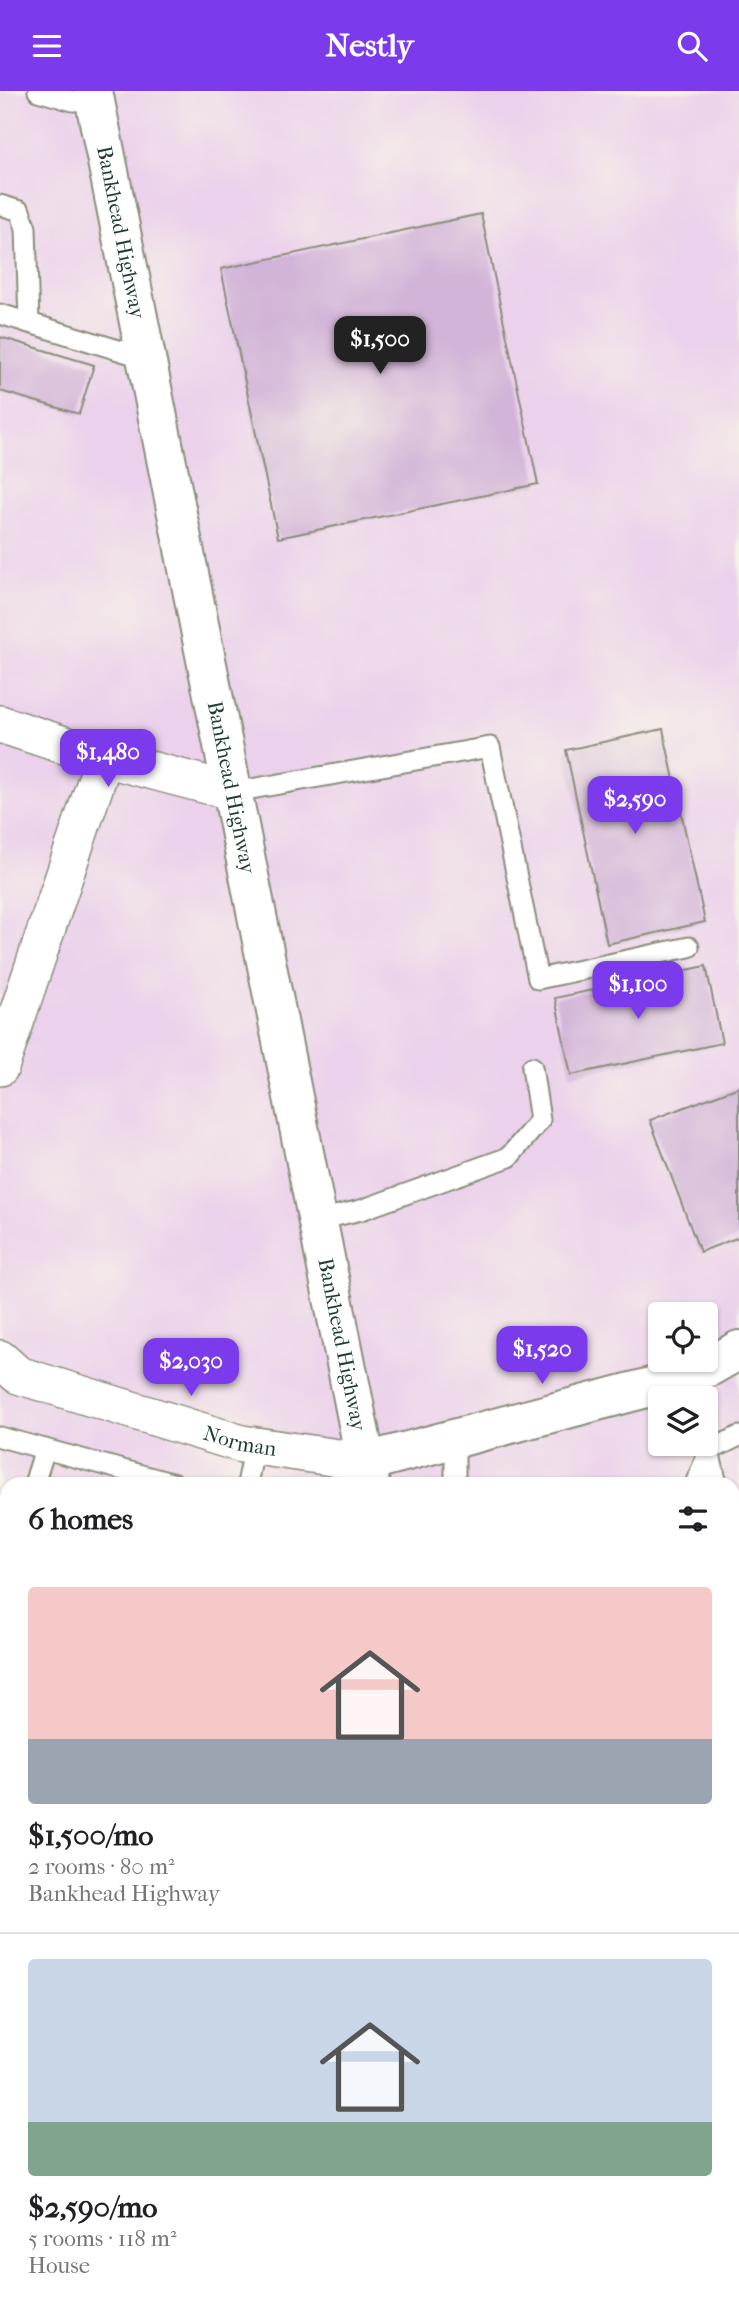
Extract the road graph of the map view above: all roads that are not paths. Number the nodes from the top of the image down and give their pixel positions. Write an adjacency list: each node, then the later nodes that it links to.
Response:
1 (38, 91): 2 (lane)
2 (94, 95): 6 (street, Bankhead Highway)
3 (0, 205): 5 (lane)
4 (0, 314): 5 (lane)
5 (29, 323): 6 (lane)
6 (148, 359): 9 (street, Bankhead Highway)
7 (0, 724): 8 (street)
8 (104, 758): 9 (street); 11 (street)
9 (234, 792): 10 (lane); 13 (street, Bankhead Highway)
10 (689, 947)
11 (1, 1058)
12 (532, 1067): 13 (lane)
13 (318, 1220): 24 (street, Bankhead Highway)
14 (739, 1350): 18 (street)
15 (0, 1359): 19 (street, Norman)
16 (739, 1436): 20 (lane)
17 (0, 1437): 21 (lane)
18 (455, 1439): 24 (street); 28 (lane)
19 (255, 1446): 24 (street, Norman); 27 (lane)
20 (718, 1446)
21 (45, 1449): 25 (lane); 26 (lane)
22 (707, 1456): 29 (lane)
23 (710, 1456): 30 (lane)
24 (368, 1473)
25 (36, 1477)
26 (149, 1477)
27 (248, 1477)
28 (455, 1477)
29 (698, 1477)
30 (715, 1477)

